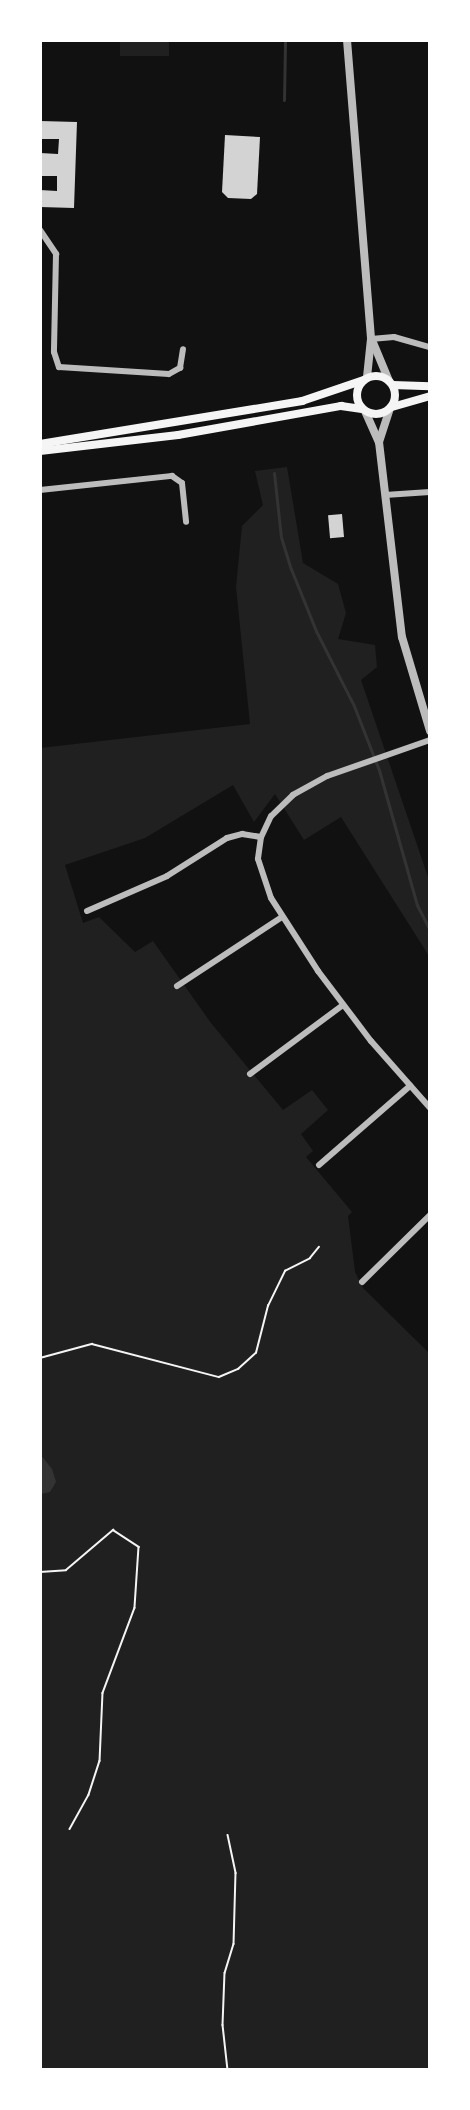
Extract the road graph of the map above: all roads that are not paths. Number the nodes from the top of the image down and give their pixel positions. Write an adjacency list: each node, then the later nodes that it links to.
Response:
1 (347, 40): 3 (street)
2 (40, 230): 5 (street)
3 (371, 339): 4 (street); 6 (street); 7 (street)
4 (429, 347)
5 (183, 349)
6 (365, 379): 7 (main road); 11 (main road); 13 (main road)
7 (391, 383): 8 (main road); 10 (main road)
8 (429, 386)
9 (429, 396): 10 (main road)
10 (391, 408): 11 (main road); 12 (street)
11 (363, 410): 12 (street); 14 (main road)
12 (379, 442): 17 (street)
13 (40, 444)
14 (40, 452)
15 (40, 490): 18 (street)
16 (429, 492): 17 (street)
17 (385, 495): 19 (street)
18 (186, 522)
19 (429, 730)
20 (429, 740): 21 (street)
21 (261, 837): 22 (street); 23 (street)
22 (87, 910)
23 (282, 917): 24 (street); 25 (street)
24 (177, 986)
25 (343, 1005): 26 (street); 27 (street)
26 (250, 1074)
27 (410, 1086): 28 (street); 29 (street)
28 (429, 1108)
29 (319, 1165)
30 (429, 1215): 31 (street)
31 (362, 1282)

